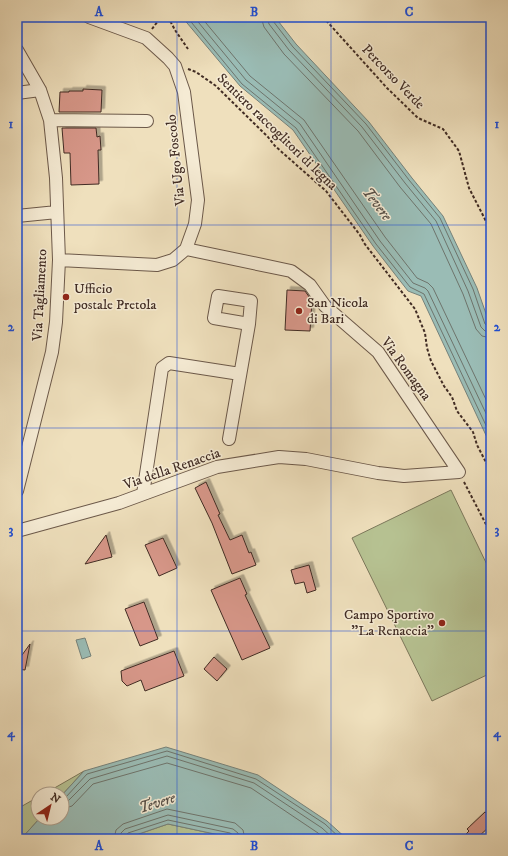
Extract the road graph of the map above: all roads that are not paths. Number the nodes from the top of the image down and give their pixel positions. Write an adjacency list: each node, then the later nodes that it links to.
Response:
1 (89, 17): 9 (street, Via Ugo Foscolo)
2 (17, 50): 3 (street, Via Tagliamento)
3 (40, 90): 4 (street); 5 (street, Via Tagliamento)
4 (17, 93)
5 (50, 120): 6 (street); 7 (street, Via Tagliamento)
6 (147, 121)
7 (57, 212): 8 (street); 10 (street, Via Tagliamento)
8 (17, 216)
9 (186, 249): 10 (street); 14 (street, Via Romagna)
10 (59, 260): 15 (street, Via Tagliamento)
11 (249, 324): 12 (street)
12 (240, 374): 13 (street); 16 (street)
13 (229, 439)
14 (458, 472): 16 (street, Via della Renaccia)
15 (17, 491)
16 (143, 494): 17 (street, Via della Renaccia)
17 (17, 530)

